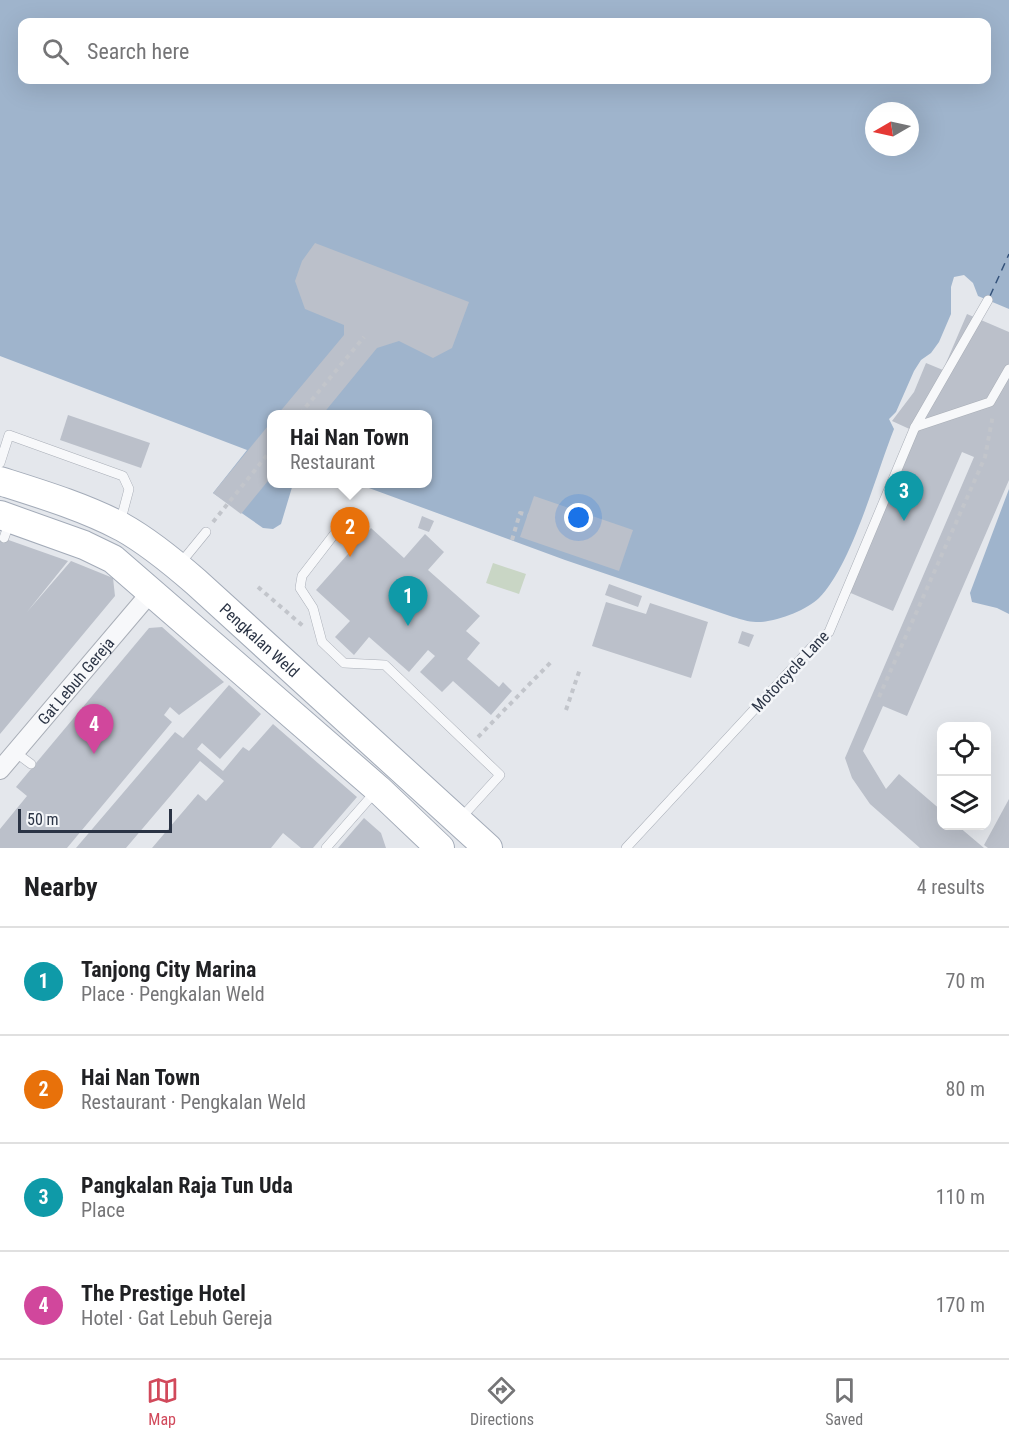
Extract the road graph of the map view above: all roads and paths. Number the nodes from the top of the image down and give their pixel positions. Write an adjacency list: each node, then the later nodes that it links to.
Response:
1 (988, 300): 6 (lane, Motorcycle Lane)
2 (364, 337): 5 (path)
3 (1009, 369): 4 (lane)
4 (990, 402): 6 (lane); 22 (path)
5 (303, 410)
6 (915, 427): 33 (lane, Motorcycle Lane)
7 (267, 455): 14 (path)
8 (0, 464): 13 (lane)
9 (0, 481): 13 (main road, Pengkalan Weld)
10 (350, 515): 19 (lane)
11 (528, 515): 15 (path)
12 (5, 524): 18 (main road, Pengkalan Weld)
13 (119, 526): 16 (main road, Pengkalan Weld)
14 (206, 532): 16 (lane)
15 (512, 540)
16 (178, 567): 29 (main road, Pengkalan Weld)
17 (258, 587): 19 (path)
18 (151, 592): 25 (street, Gat Lebuh Gereja); 28 (main road, Pengkalan Weld)
19 (322, 642): 24 (lane)
20 (551, 662): 24 (path)
21 (580, 669): 23 (path)
22 (879, 697)
23 (566, 710)
24 (470, 746): 29 (lane)
25 (15, 752): 26 (lane); 27 (street, Gat Lebuh Gereja)
26 (31, 764)
27 (0, 770)
28 (378, 789): 30 (main road, Pengkalan Weld); 31 (lane)
29 (458, 821): 32 (main road, Pengkalan Weld)
30 (429, 844)
31 (326, 848)
32 (488, 848)
33 (626, 848)

